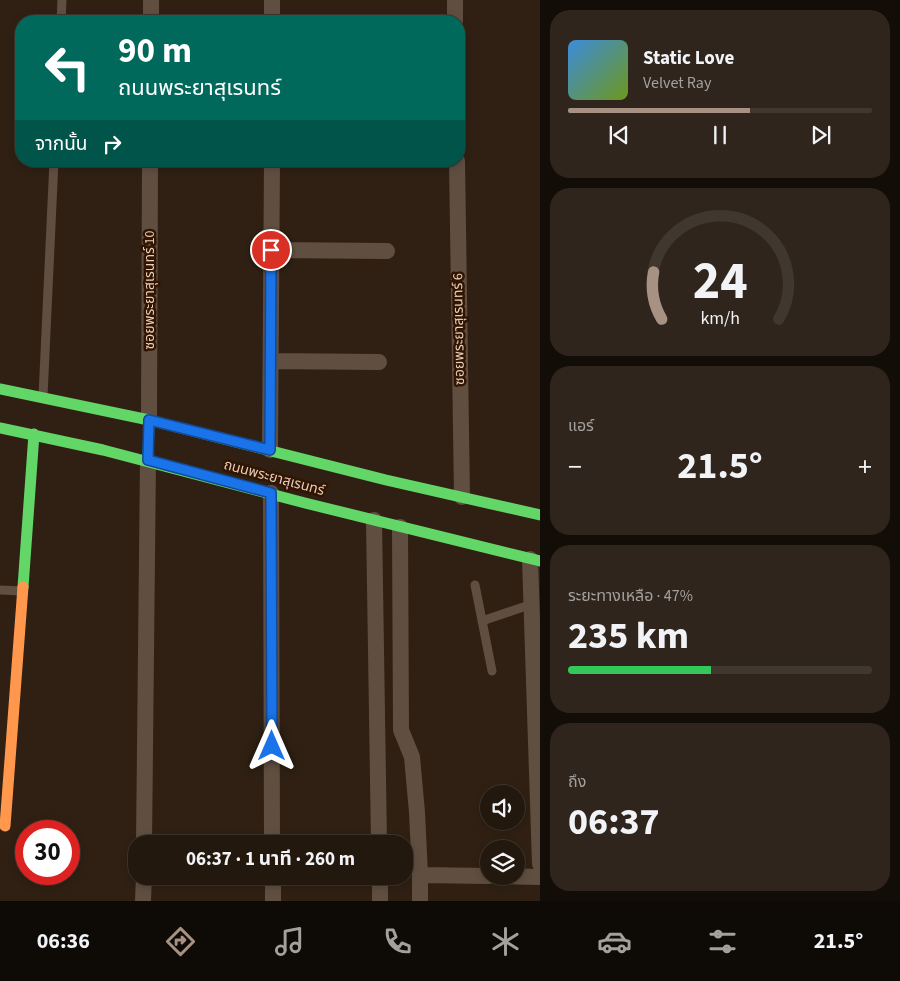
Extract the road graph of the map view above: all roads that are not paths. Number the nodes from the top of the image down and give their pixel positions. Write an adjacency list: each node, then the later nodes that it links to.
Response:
1 (62, 0): 5 (lane)
2 (151, 0): 6 (street)
3 (272, 0): 7 (street)
4 (455, 0): 8 (street)
5 (61, 15)
6 (151, 15)
7 (272, 15)
8 (455, 15)
9 (54, 167): 18 (lane)
10 (150, 167): 19 (street, ซอยพระยาสุเรนทร์ 10)
11 (272, 167): 13 (street)
12 (457, 167): 25 (street, ซอยพระยาสุเรนทร์ 6)
13 (271, 250): 14 (street); 15 (street)
14 (386, 252)
15 (271, 361): 16 (street); 22 (street)
16 (379, 362)
17 (0, 390): 18 (street, ถนนพระยาสุเรนทร์)
18 (43, 398): 19 (street, ถนนพระยาสุเรนทร์)
19 (149, 420): 22 (street, ถนนพระยาสุเรนทร์); 23 (street)
20 (0, 428): 21 (street, ถนนพระยาสุเรนทร์)
21 (34, 434): 23 (street, ถนนพระยาสุเรนทร์); 32 (street)
22 (270, 450): 25 (street, ถนนพระยาสุเรนทร์)
23 (148, 460): 24 (street, ถนนพระยาสุเรนทร์); 37 (street)
24 (271, 493): 27 (street, ถนนพระยาสุเรนทร์); 38 (street)
25 (462, 497): 26 (street, ถนนพระยาสุเรนทร์)
26 (540, 515)
27 (374, 520): 28 (street, ถนนพระยาสุเรนทร์); 39 (street)
28 (400, 527): 29 (street, ถนนพระยาสุเรนทร์); 41 (street)
29 (535, 560): 33 (street)
30 (475, 585): 34 (lane)
31 (0, 590): 32 (lane)
32 (23, 591): 36 (street)
33 (532, 604): 34 (lane); 40 (street)
34 (482, 621): 35 (lane)
35 (492, 671)
36 (5, 826)
37 (144, 835)
38 (272, 835)
39 (379, 835)
40 (540, 864)
41 (420, 875): 42 (street); 51 (street)
42 (480, 876)
43 (525, 877): 44 (street)
44 (540, 877)
45 (144, 885): 48 (street)
46 (272, 885): 49 (street)
47 (380, 885): 50 (street)
48 (143, 901)
49 (273, 901)
50 (380, 901)
51 (420, 901)

